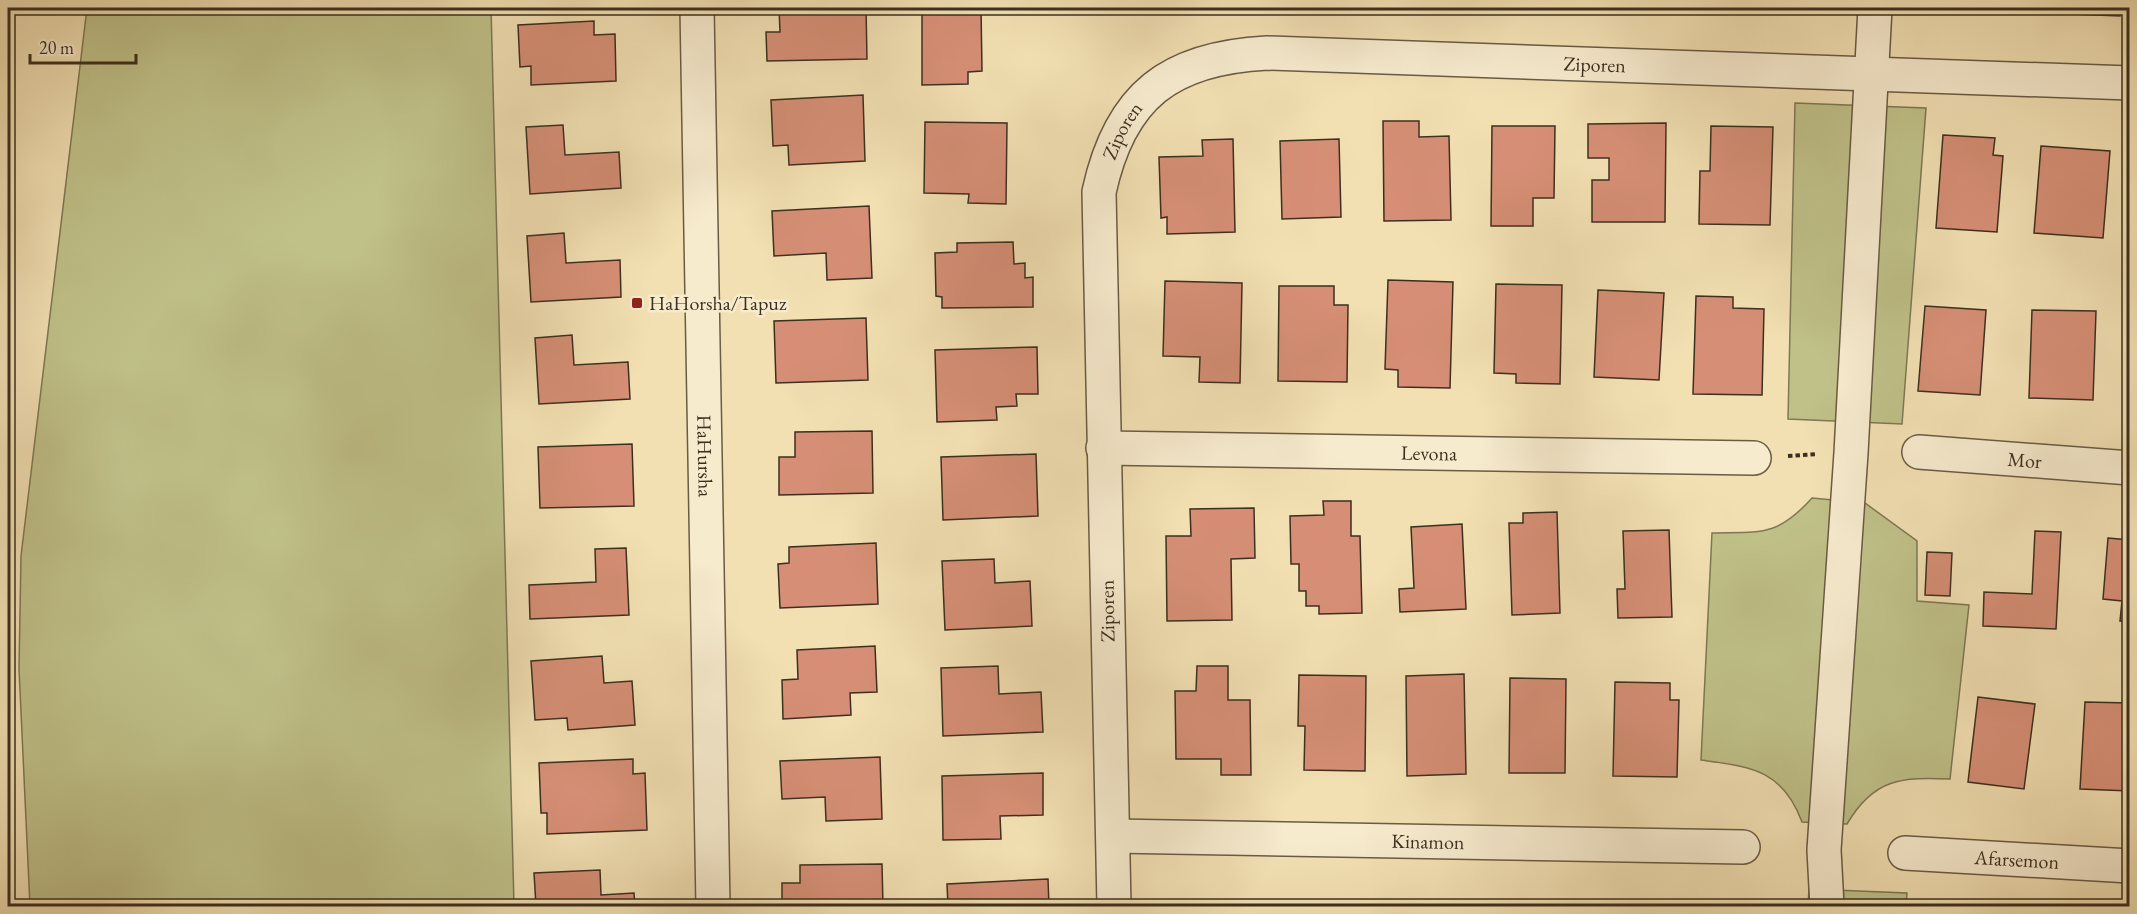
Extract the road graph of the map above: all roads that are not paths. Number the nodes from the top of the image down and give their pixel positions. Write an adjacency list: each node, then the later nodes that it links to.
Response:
1 (696, 8): 13 (street, HaHursha)
2 (1875, 8): 3 (street)
3 (1873, 74): 4 (street, Ziporen); 5 (street, Ziporen); 15 (street)
4 (2130, 82)
5 (1103, 448): 7 (street, Levona); 9 (street, Ziporen)
6 (1919, 452): 8 (street, Mor)
7 (1754, 458)
8 (2130, 468)
9 (1113, 836): 10 (street, Kinamon); 14 (street, Ziporen)
10 (1743, 847)
11 (1905, 853): 12 (street, Afarsemon)
12 (2130, 866)
13 (713, 906)
14 (1114, 906)
15 (1827, 906)

